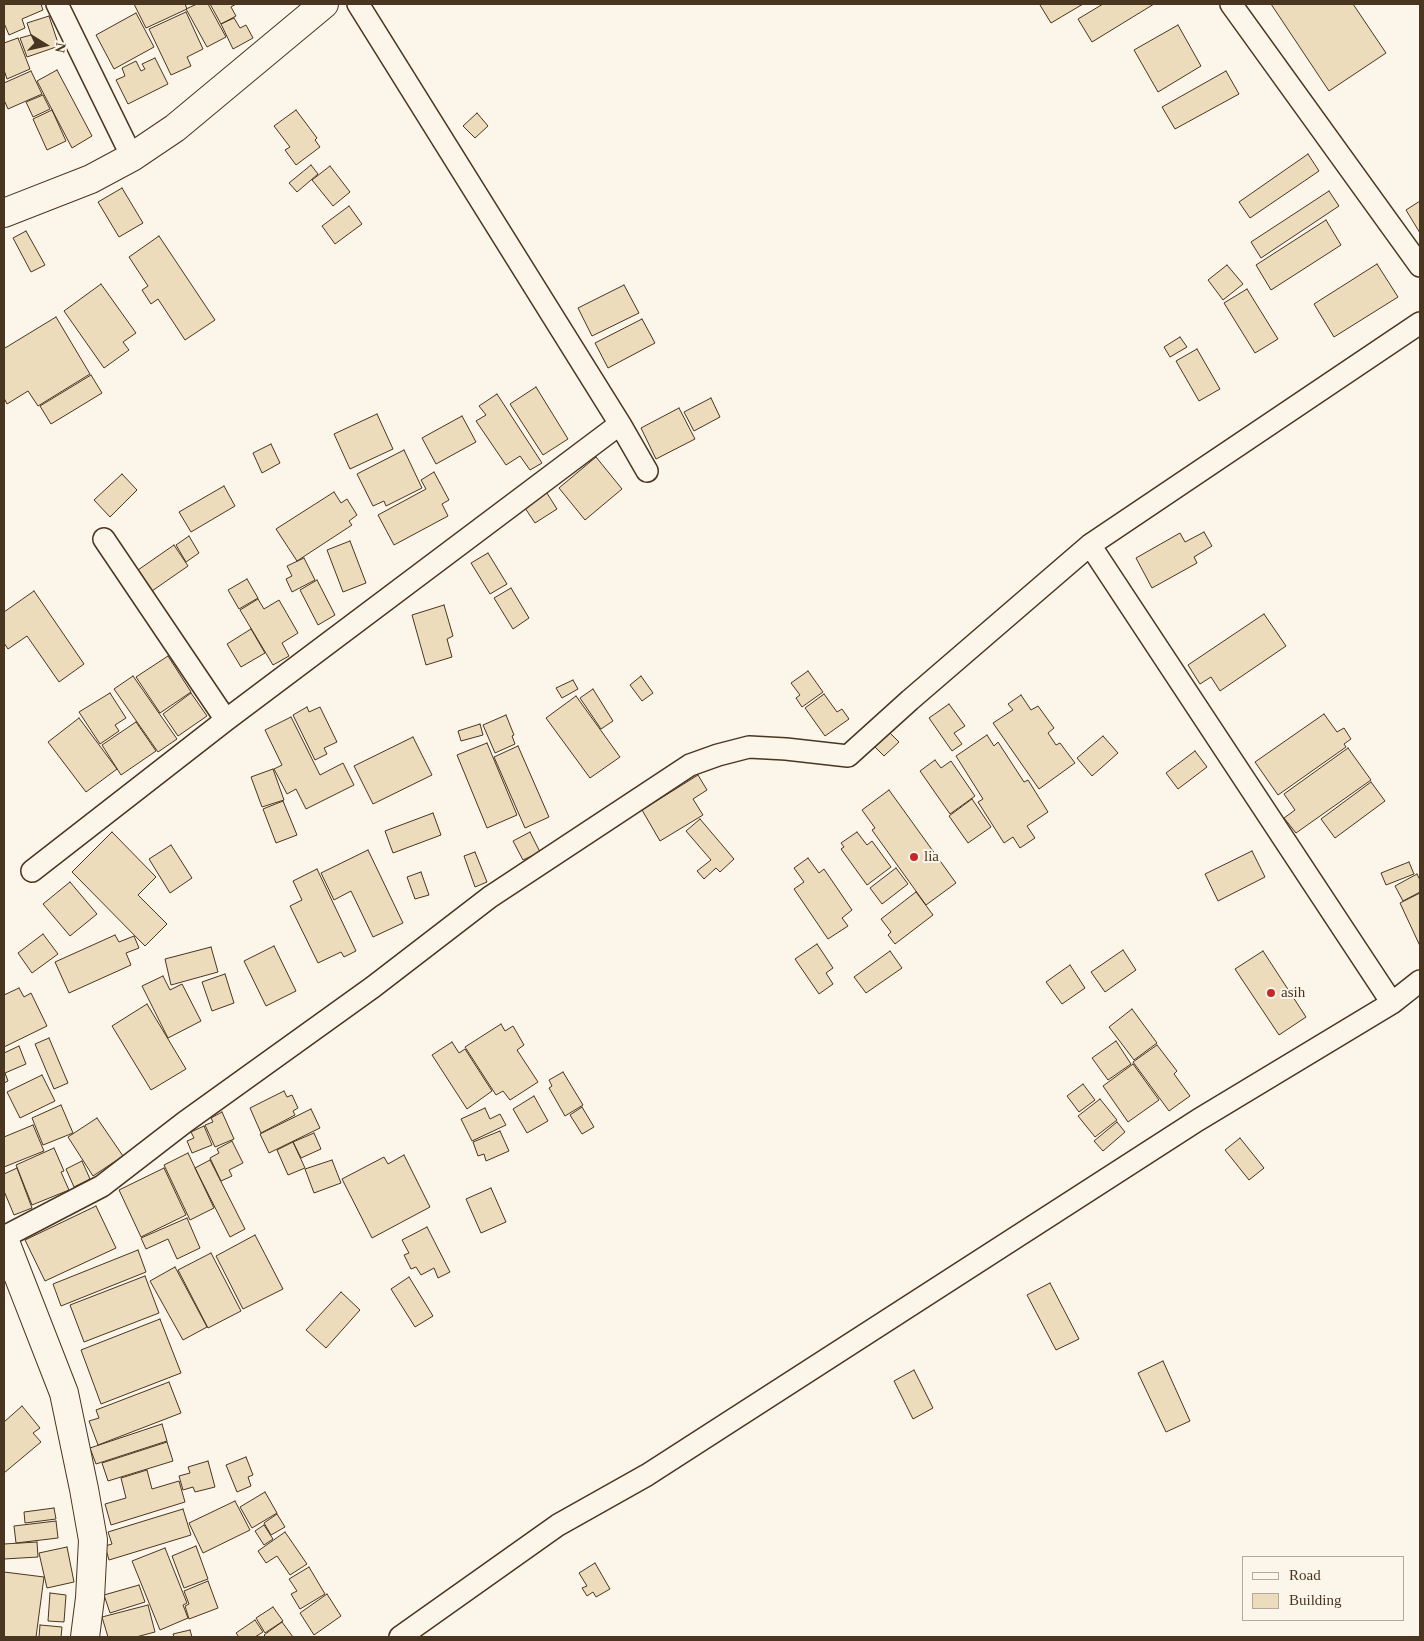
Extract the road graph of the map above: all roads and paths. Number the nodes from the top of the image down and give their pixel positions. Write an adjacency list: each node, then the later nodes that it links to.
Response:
1 (57, 4): 5 (street)
2 (324, 4): 5 (main road)
3 (358, 4): 9 (street)
4 (1231, 4): 7 (street)
5 (132, 157): 6 (main road)
6 (4, 213)
7 (1420, 266)
8 (1420, 323): 12 (street)
9 (620, 424): 10 (street); 13 (street)
10 (647, 471)
11 (104, 539): 13 (street)
12 (1090, 545): 16 (street); 17 (street)
13 (226, 720): 14 (street)
14 (32, 871)
15 (1420, 981): 16 (street)
16 (1392, 1003): 19 (street)
17 (4, 1238): 18 (main road)
18 (85, 1637)
19 (400, 1637)

